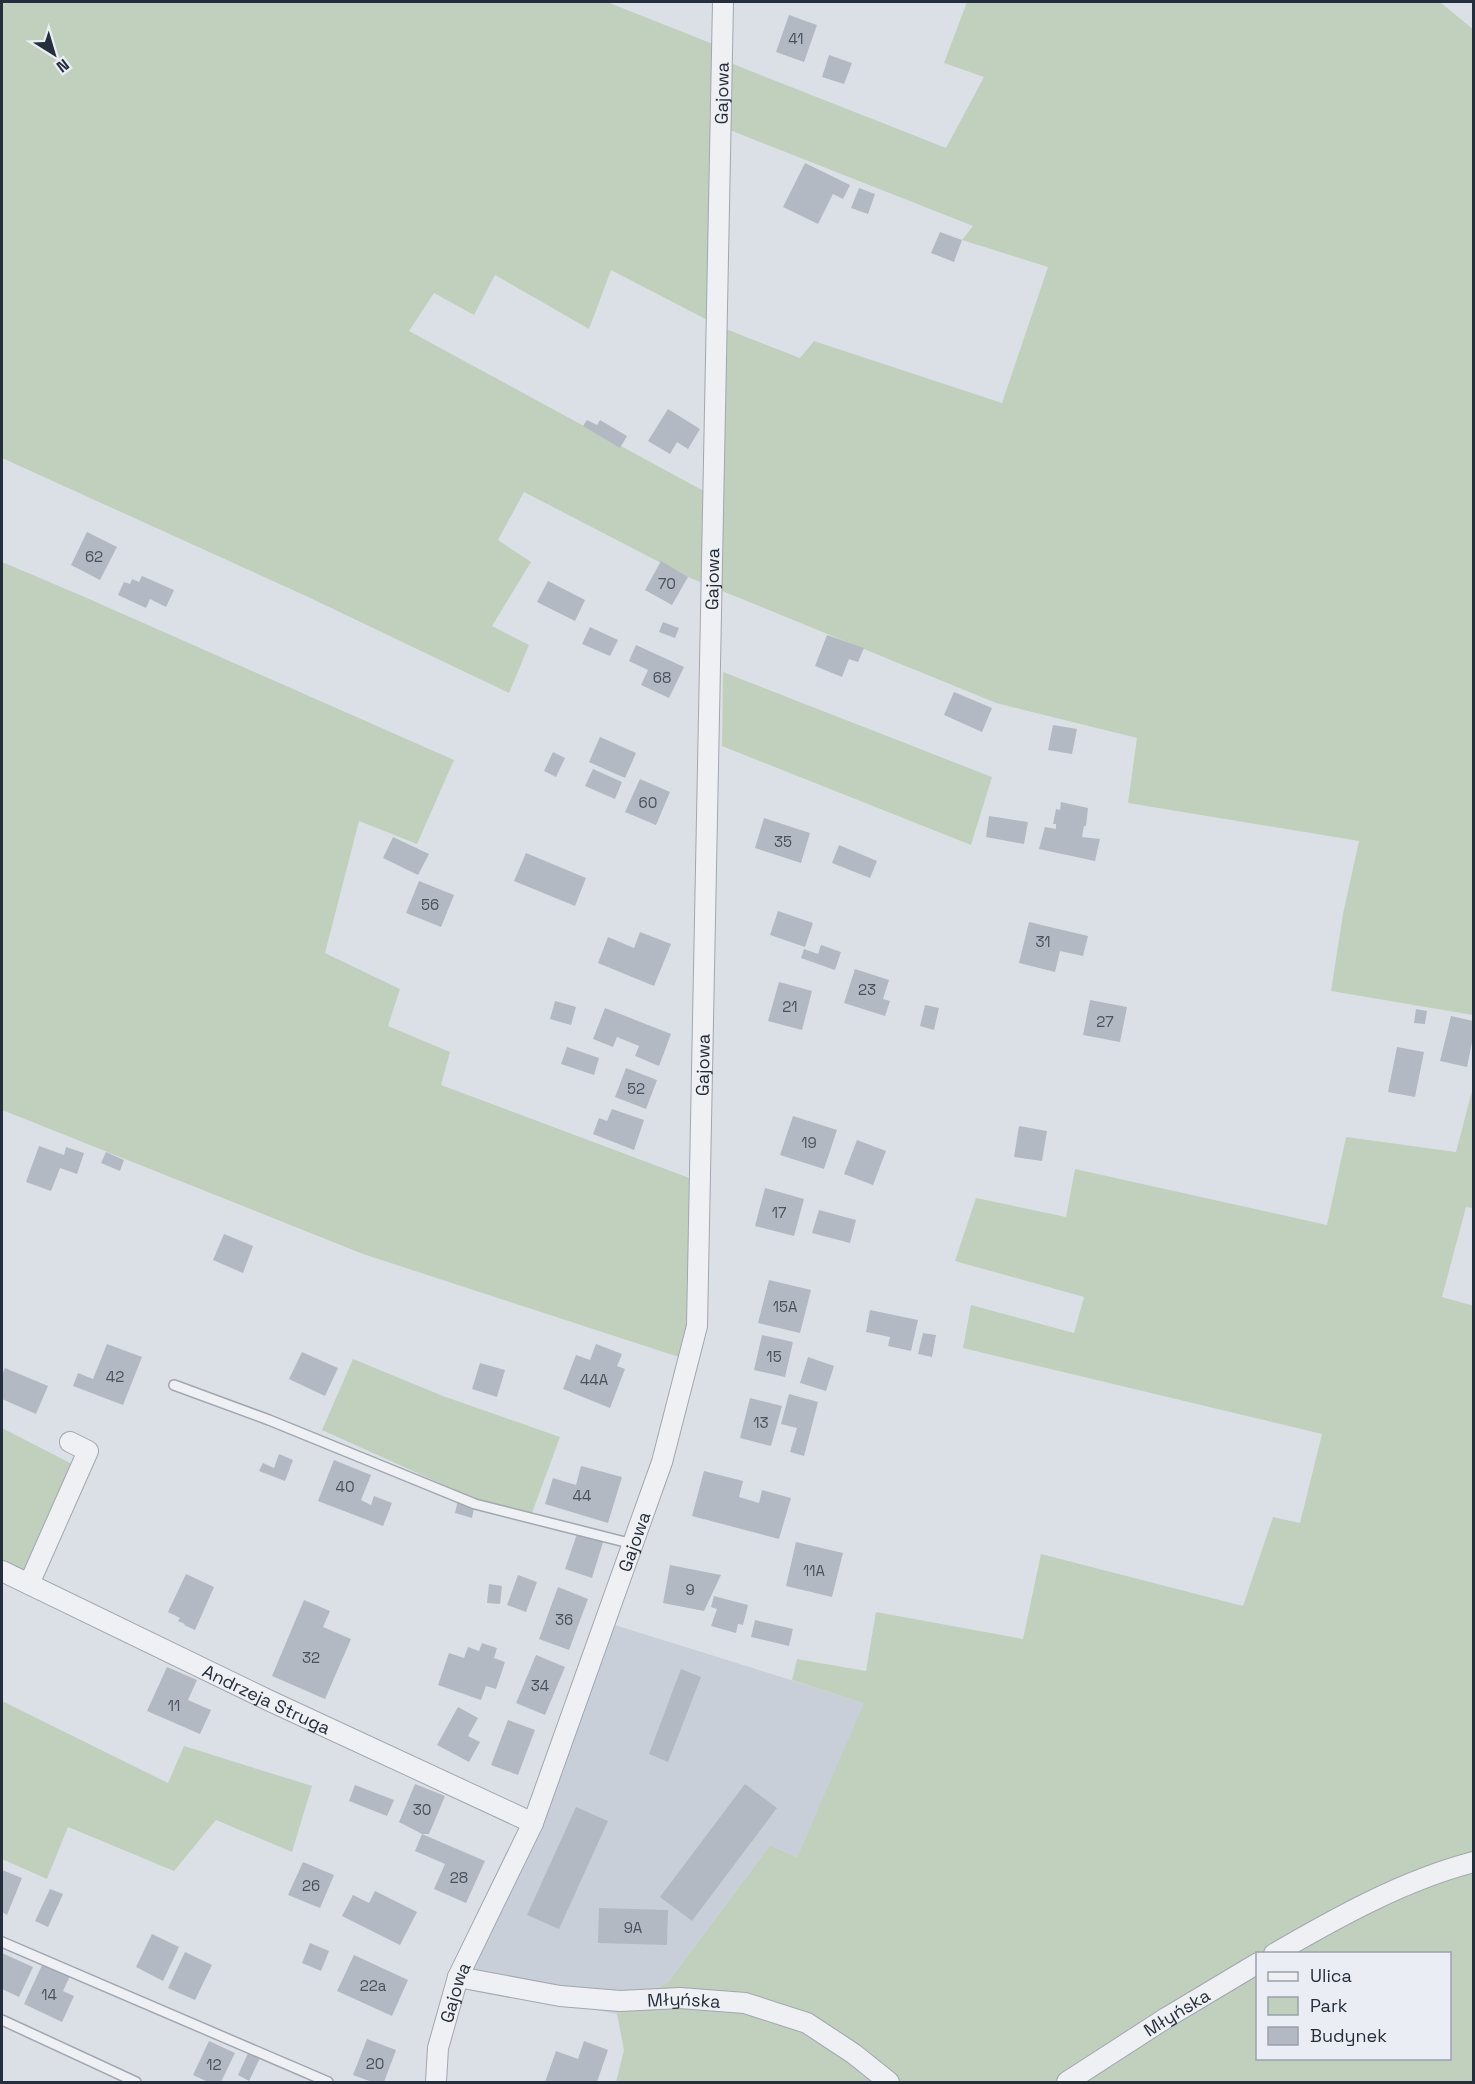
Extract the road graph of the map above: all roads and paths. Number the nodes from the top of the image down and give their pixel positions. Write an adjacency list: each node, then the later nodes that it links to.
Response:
1 (723, 2): 4 (street, Gajowa)
2 (174, 1385): 4 (lane)
3 (70, 1442): 6 (street)
4 (633, 1544): 7 (street, Gajowa)
5 (2, 1571): 6 (street, Andrzeja Struga)
6 (29, 1584): 7 (street, Andrzeja Struga)
7 (533, 1823): 12 (street, Gajowa)
8 (1473, 1862): 10 (street)
9 (2, 1942): 15 (lane)
10 (1276, 1952)
11 (1256, 1964): 18 (street, Młyńska)
12 (458, 1977): 16 (street, Gajowa); 17 (street, Młyńska)
13 (2, 2020): 14 (lane)
14 (136, 2082)
15 (328, 2082)
16 (436, 2082)
17 (889, 2082)
18 (1067, 2082)

